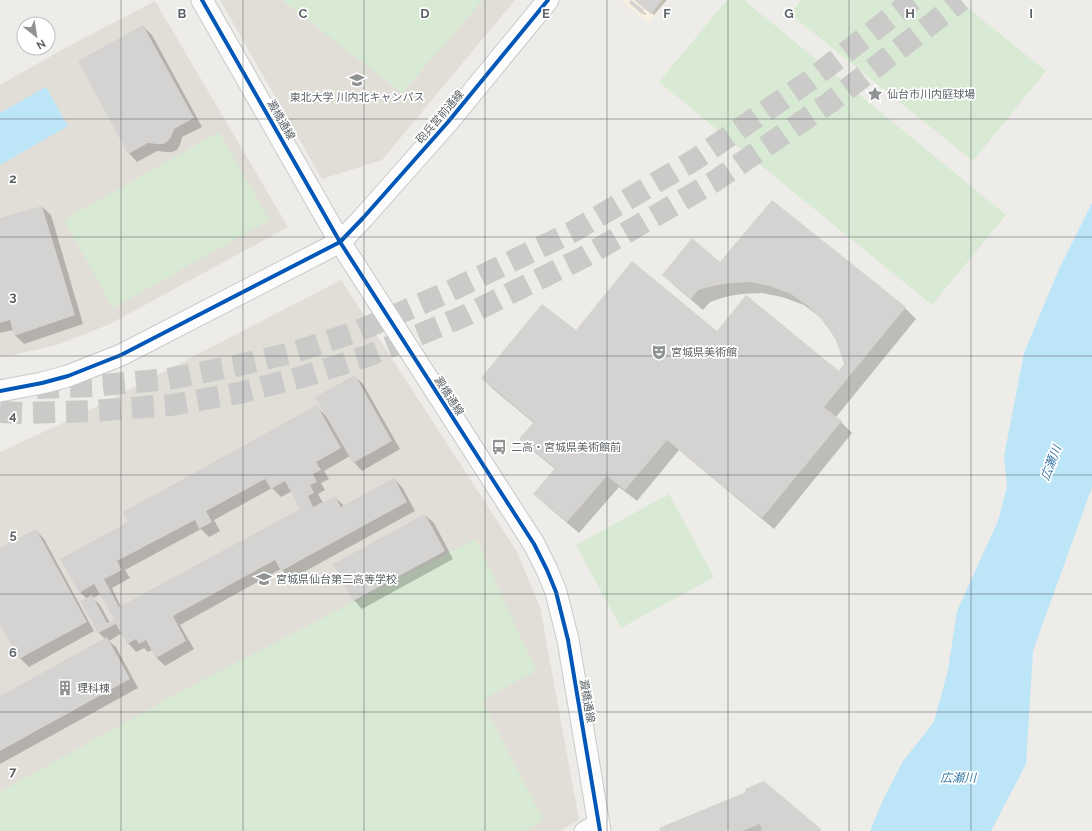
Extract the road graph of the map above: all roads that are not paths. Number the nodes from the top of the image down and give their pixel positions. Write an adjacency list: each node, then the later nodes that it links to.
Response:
1 (202, 0): 3 (street, 澱橋通線)
2 (548, 0): 3 (street, 砲兵営前通線)
3 (340, 242): 4 (street, 砲兵営前通線); 5 (street, 澱橋通線)
4 (0, 391)
5 (594, 828)

